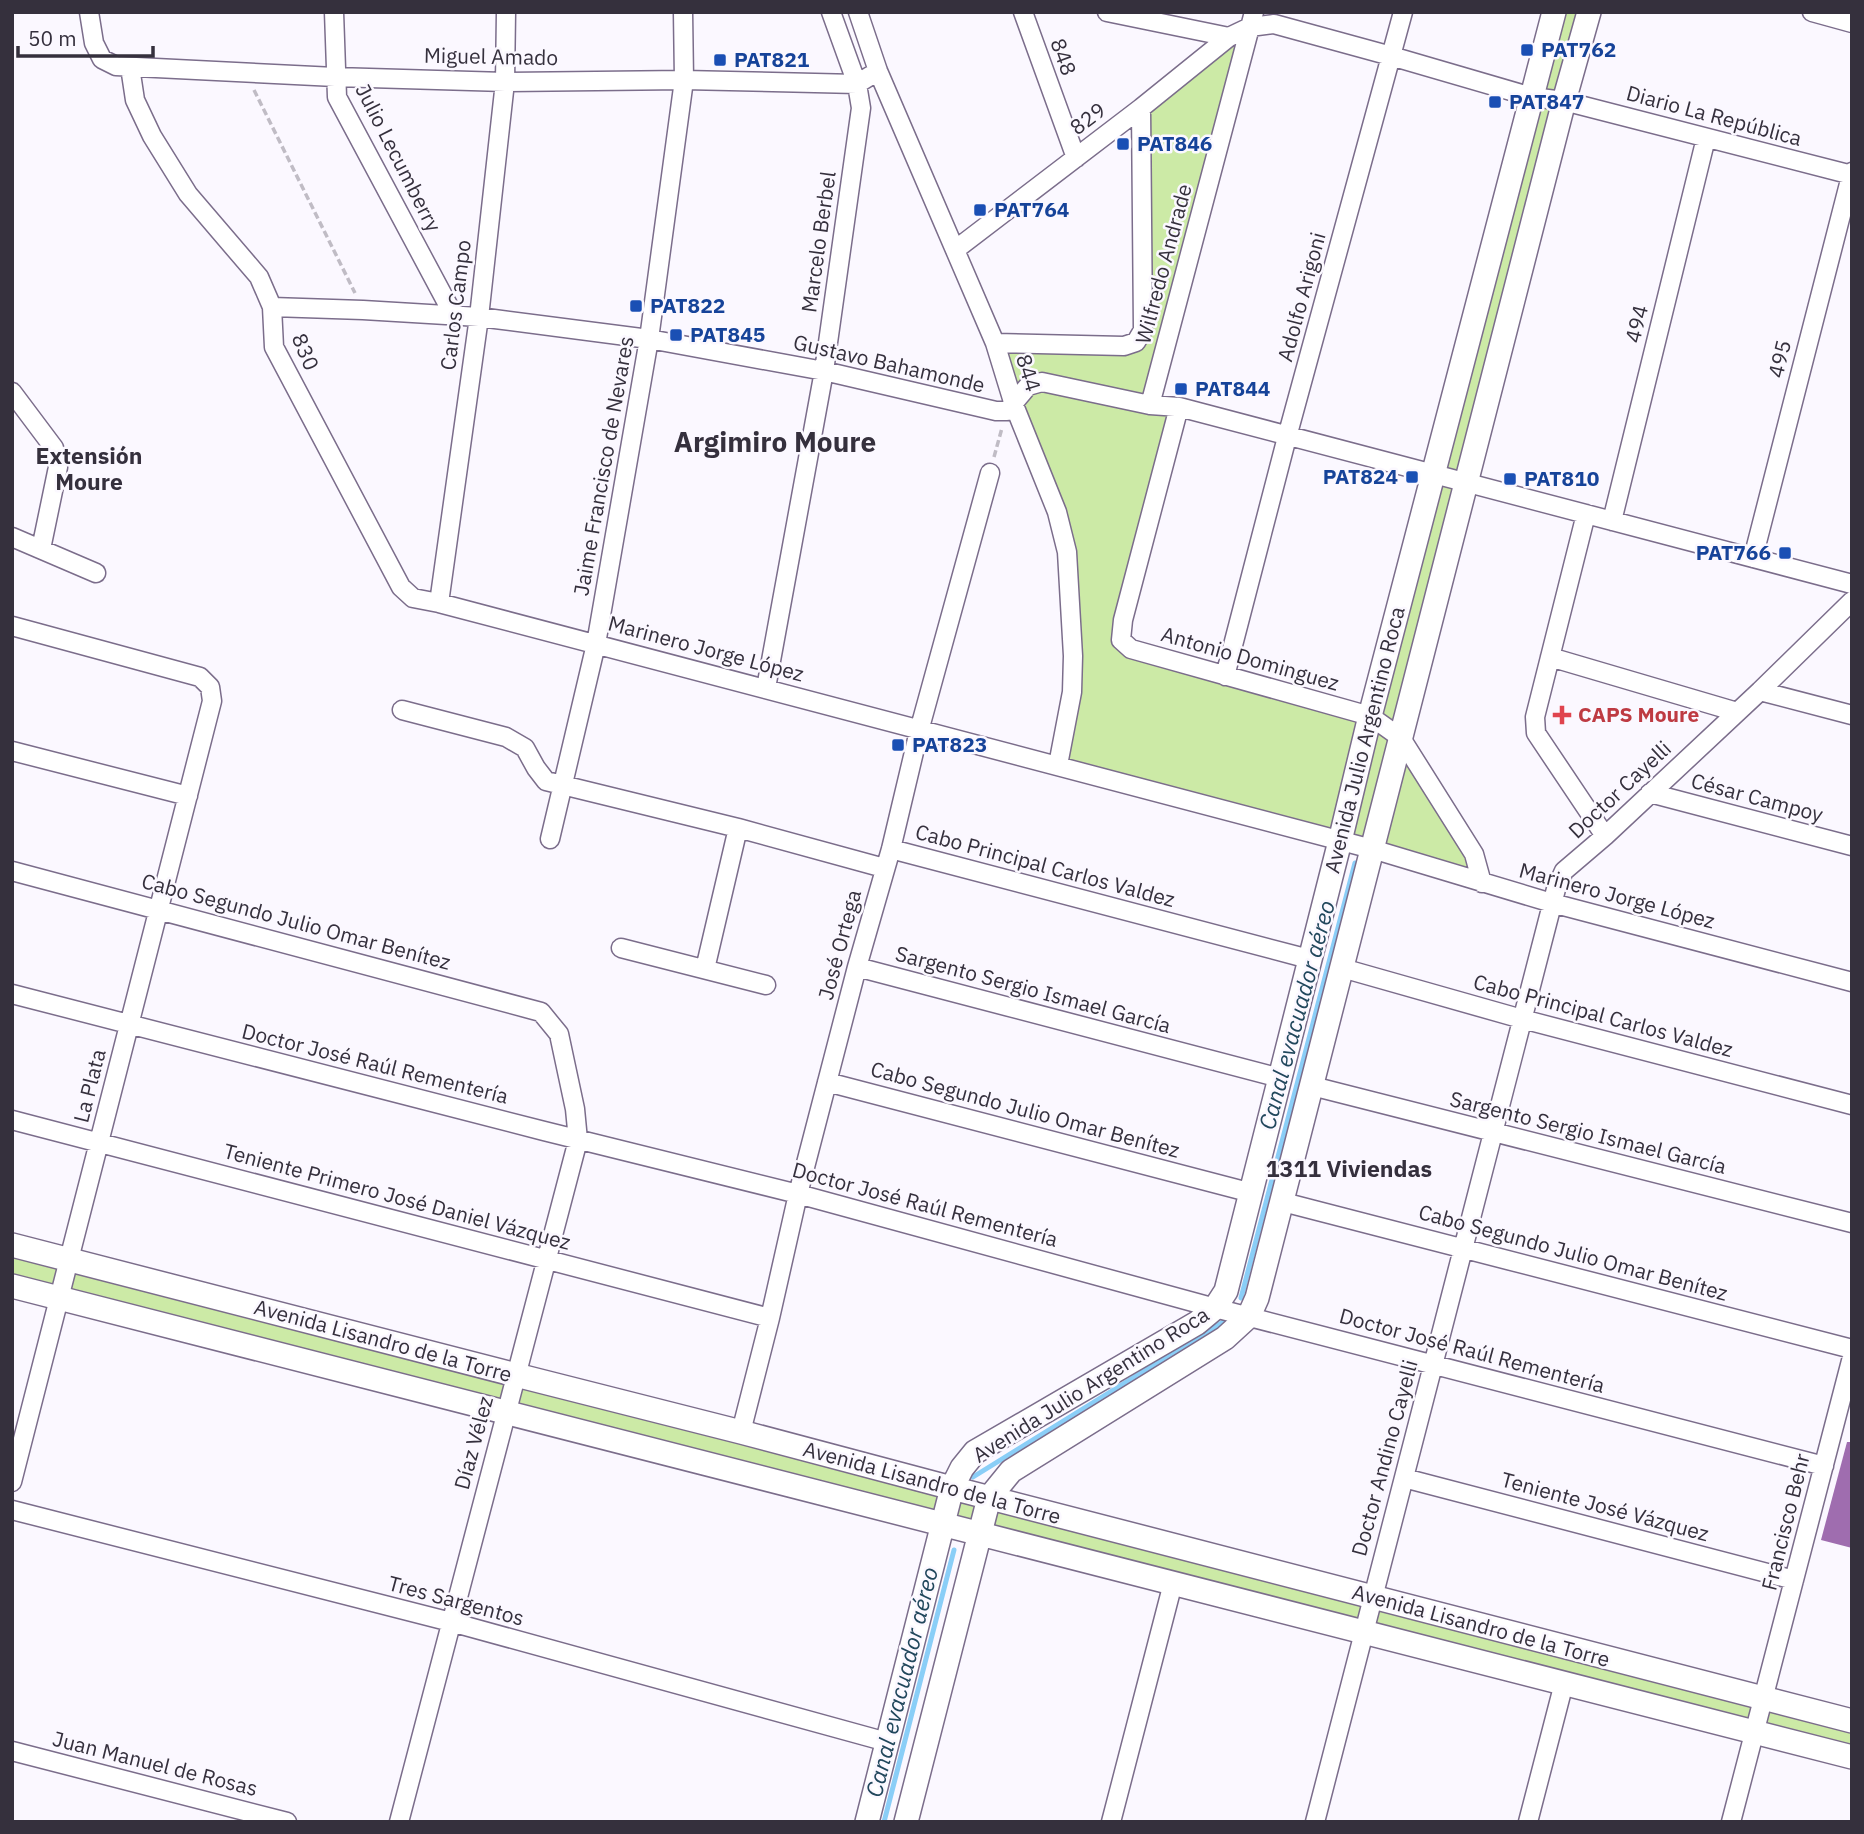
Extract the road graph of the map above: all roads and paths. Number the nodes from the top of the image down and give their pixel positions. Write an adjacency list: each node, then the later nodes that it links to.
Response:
1 (89, 12): 18 (street, Miguel Amado)
2 (334, 12): 21 (street, Julio Lecumberry)
3 (506, 12): 23 (street, Carlos Campo)
4 (683, 12): 22 (street, Jaime Francisco de Nevares)
5 (831, 12): 24 (street, Marcelo Berbel)
6 (858, 12): 19 (street, 844)
7 (1023, 12): 29 (street, 848)
8 (1107, 12): 13 (street)
9 (1403, 12): 17 (street, Adolfo Arigoni)
10 (1554, 12): 25 (main road, Avenida Julio Argentino Roca)
11 (1589, 12): 26 (main road, Avenida Julio Argentino Roca)
12 (1812, 12): 15 (street)
13 (1113, 13): 16 (street)
14 (1252, 20): 16 (street, 829); 17 (street, Diario La República); 40 (street, Wilfredo Andrade)
15 (1852, 23)
16 (1229, 37): 27 (street, 829)
17 (1391, 56): 25 (street, Diario La República); 43 (street, Adolfo Arigoni)
18 (130, 67): 20 (street, Miguel Amado); 32 (street, 830)
19 (878, 71): 24 (street); 31 (street, 844)
20 (245, 73): 21 (street, Miguel Amado); 33 (path)
21 (335, 77): 23 (street, Miguel Amado); 34 (street, Julio Lecumberry)
22 (684, 80): 23 (street, Miguel Amado); 24 (street, Miguel Amado); 36 (street, Jaime Francisco de Nevares)
23 (505, 82): 35 (street, Carlos Campo)
24 (858, 84): 38 (street, Marcelo Berbel)
25 (1532, 97): 26 (street, Diario La República); 45 (main road, Avenida Julio Argentino Roca)
26 (1564, 101): 28 (street, Diario La República); 46 (main road, Avenida Julio Argentino Roca)
27 (1141, 108): 29 (street, 829); 37 (street)
28 (1706, 138): 30 (street, Diario La República); 48 (street, 494)
29 (1076, 158): 31 (street, 829)
30 (1851, 174): 51 (street, 495)
31 (955, 250): 37 (street, 844)
32 (272, 307): 33 (street, Gustavo Bahamonde); 55 (street, 830)
33 (363, 310): 34 (street, Gustavo Bahamonde)
34 (454, 316): 35 (street, Gustavo Bahamonde)
35 (479, 317): 36 (street, Gustavo Bahamonde); 55 (street, Carlos Campo)
36 (649, 339): 38 (street, Gustavo Bahamonde); 57 (street, Jaime Francisco de Nevares)
37 (995, 343): 42 (street, 844)
38 (824, 370): 42 (street, Gustavo Bahamonde); 60 (street, Marcelo Berbel)
39 (12, 393): 50 (street)
40 (1150, 405): 41 (street); 42 (street)
41 (1179, 407): 43 (street); 59 (street, Antonio Dominguez)
42 (1011, 408): 44 (path); 69 (street, 844)
43 (1287, 437): 45 (street); 59 (street, Adolfo Arigoni)
44 (990, 473): 66 (street, José Ortega)
45 (1433, 474): 46 (street); 65 (main road, Avenida Julio Argentino Roca)
46 (1466, 483): 47 (street); 67 (main road, Avenida Julio Argentino Roca)
47 (1586, 514): 48 (street); 58 (street)
48 (1612, 521): 51 (street)
49 (12, 537): 50 (street)
50 (41, 550): 52 (street)
51 (1753, 558): 53 (street)
52 (96, 573)
53 (1852, 584)
54 (1852, 601): 61 (street, Doctor Cayelli)
55 (439, 603): 57 (street, Marinero Jorge López)
56 (12, 626): 72 (street, La Plata)
57 (596, 644): 60 (street, Marinero Jorge López); 70 (street, Jaime Francisco de Nevares)
58 (1550, 657): 63 (street); 74 (street)
59 (1225, 676): 65 (street, Antonio Dominguez)
60 (766, 688): 66 (street, Marinero Jorge López)
61 (1760, 691): 63 (street, Doctor Cayelli); 64 (street)
62 (402, 710): 70 (street)
63 (1737, 712): 71 (street, Doctor Cayelli)
64 (1852, 715)
65 (1370, 716): 67 (street, Antonio Dominguez); 76 (main road, Avenida Julio Argentino Roca)
66 (919, 731): 69 (street, Marinero Jorge López); 78 (street, José Ortega)
67 (1401, 738): 79 (main road, Avenida Julio Argentino Roca); 82 (street)
68 (12, 751): 72 (street)
69 (1058, 765): 76 (street, Marinero Jorge López)
70 (563, 785): 73 (street); 75 (street, Jaime Francisco de Nevares)
71 (1650, 793): 74 (street, Doctor Cayelli); 77 (street, César Campoy)
72 (188, 796): 84 (street, La Plata)
73 (738, 828): 80 (street); 89 (street)
74 (1605, 835): 83 (street, Doctor Cayelli)
75 (550, 839)
76 (1340, 841): 79 (street, Marinero Jorge López); 86 (main road, Avenida Julio Argentino Roca)
77 (1852, 846)
78 (891, 849): 80 (street, José Ortega); 86 (street, Cabo Principal Carlos Valdez)
79 (1372, 849): 82 (street, Marinero Jorge López); 88 (main road, Avenida Julio Argentino Roca)
80 (884, 867): 87 (street, José Ortega)
81 (12, 870): 84 (street, Cabo Segundo Julio Omar Benítez)
82 (1482, 883): 83 (street, Marinero Jorge López)
83 (1552, 903): 90 (street, Marinero Jorge López); 93 (street, Doctor Andino Cayelli)
84 (159, 909): 94 (street, La Plata); 95 (street, Cabo Segundo Julio Omar Benítez)
85 (621, 948): 89 (street)
86 (1309, 959): 96 (main road, Avenida Julio Argentino Roca)
87 (857, 967): 96 (street, Sargento Sergio Ismael García); 97 (street, José Ortega)
88 (1342, 968): 93 (street, Cabo Principal Carlos Valdez); 98 (main road, Avenida Julio Argentino Roca)
89 (705, 969): 91 (street)
90 (1852, 982)
91 (765, 985)
92 (12, 994): 94 (street, Doctor José Raúl Rementería)
93 (1522, 1019): 99 (street, Cabo Principal Carlos Valdez); 101 (street, Doctor Andino Cayelli)
94 (129, 1024): 102 (street, Doctor José Raúl Rementería); 103 (street, La Plata)
95 (559, 1034): 102 (street, Díaz Vélez)
96 (1280, 1078): 104 (main road, Avenida Julio Argentino Roca)
97 (827, 1082): 104 (street, Cabo Segundo Julio Omar Benítez); 105 (street, José Ortega)
98 (1312, 1086): 101 (street, Sargento Sergio Ismael García); 106 (main road, Avenida Julio Argentino Roca)
99 (1852, 1105)
100 (12, 1119): 103 (street, Teniente Primero José Daniel Vázquez)
101 (1493, 1132): 107 (street, Sargento Sergio Ismael García); 109 (street, Doctor Andino Cayelli)
102 (578, 1140): 105 (street, Doctor José Raúl Rementería); 111 (street, Díaz Vélez)
103 (99, 1142): 110 (street, La Plata); 111 (street, Teniente Primero José Daniel Vázquez)
104 (1252, 1193): 114 (main road, Avenida Julio Argentino Roca)
105 (798, 1194): 114 (street, Doctor José Raúl Rementería); 116 (street, José Ortega)
106 (1283, 1202): 109 (street, Cabo Segundo Julio Omar Benítez); 115 (main road, Avenida Julio Argentino Roca)
107 (1852, 1223)
108 (12, 1245): 110 (main road, Avenida Lisandro de la Torre)
109 (1463, 1248): 117 (street, Cabo Segundo Julio Omar Benítez); 119 (street, Doctor Andino Cayelli)
110 (69, 1259): 113 (street, La Plata); 120 (main road, Avenida Lisandro de la Torre)
111 (546, 1259): 116 (street, Teniente Primero José Daniel Vázquez); 120 (street, Díaz Vélez)
112 (12, 1286): 113 (main road, Avenida Lisandro de la Torre)
113 (60, 1298): 121 (main road, Avenida Lisandro de la Torre); 125 (street, La Plata)
114 (1215, 1308): 115 (street, Doctor José Raúl Rementería); 126 (main road, Avenida Julio Argentino Roca)
115 (1249, 1316): 119 (street, Doctor José Raúl Rementería); 127 (main road, Avenida Julio Argentino Roca)
116 (770, 1318): 122 (street, José Ortega)
117 (1852, 1349)
118 (1852, 1357): 123 (street, Francisco Behr)
119 (1433, 1364): 123 (street, Doctor José Raúl Rementería); 124 (street, Doctor Andino Cayelli)
120 (516, 1376): 121 (street, Díaz Vélez); 122 (main road, Avenida Lisandro de la Torre)
121 (506, 1412): 129 (main road, Avenida Lisandro de la Torre); 134 (street, Díaz Vélez)
122 (741, 1432): 126 (main road, Avenida Lisandro de la Torre)
123 (1824, 1466): 131 (street, Francisco Behr)
124 (1404, 1478): 131 (street, Teniente José Vázquez); 133 (street, Doctor Andino Cayelli)
125 (12, 1482)
126 (952, 1489): 127 (main road, Avenida Lisandro de la Torre); 129 (main road, Avenida Julio Argentino Roca)
127 (989, 1498): 130 (main road, Avenida Julio Argentino Roca); 133 (main road, Avenida Lisandro de la Torre)
128 (12, 1510): 134 (street, Tres Sargentos)
129 (943, 1524): 130 (main road, Avenida Lisandro de la Torre); 140 (main road, Avenida Julio Argentino Roca)
130 (979, 1533): 132 (main road, Avenida Lisandro de la Torre); 146 (main road, Avenida Julio Argentino Roca)
131 (1794, 1580): 137 (street, Francisco Behr)
132 (1173, 1583): 135 (main road, Avenida Lisandro de la Torre); 147 (street)
133 (1373, 1598): 135 (street, Doctor Andino Cayelli); 137 (main road, Avenida Lisandro de la Torre)
134 (451, 1622): 140 (street, Tres Sargentos); 144 (street, Díaz Vélez)
135 (1364, 1632): 136 (main road, Avenida Lisandro de la Torre); 148 (street, Doctor Andino Cayelli)
136 (1564, 1683): 139 (main road, Avenida Lisandro de la Torre); 149 (street)
137 (1764, 1699): 138 (main road, Avenida Lisandro de la Torre); 139 (street, Francisco Behr)
138 (1852, 1721)
139 (1755, 1732): 142 (main road, Avenida Lisandro de la Torre); 150 (street)
140 (887, 1742): 145 (main road, Avenida Julio Argentino Roca)
141 (12, 1751): 143 (street, Juan Manuel de Rosas)
142 (1852, 1757)
143 (287, 1822)
144 (398, 1822)
145 (867, 1822)
146 (906, 1822)
147 (1111, 1822)
148 (1315, 1822)
149 (1528, 1822)
150 (1731, 1822)

